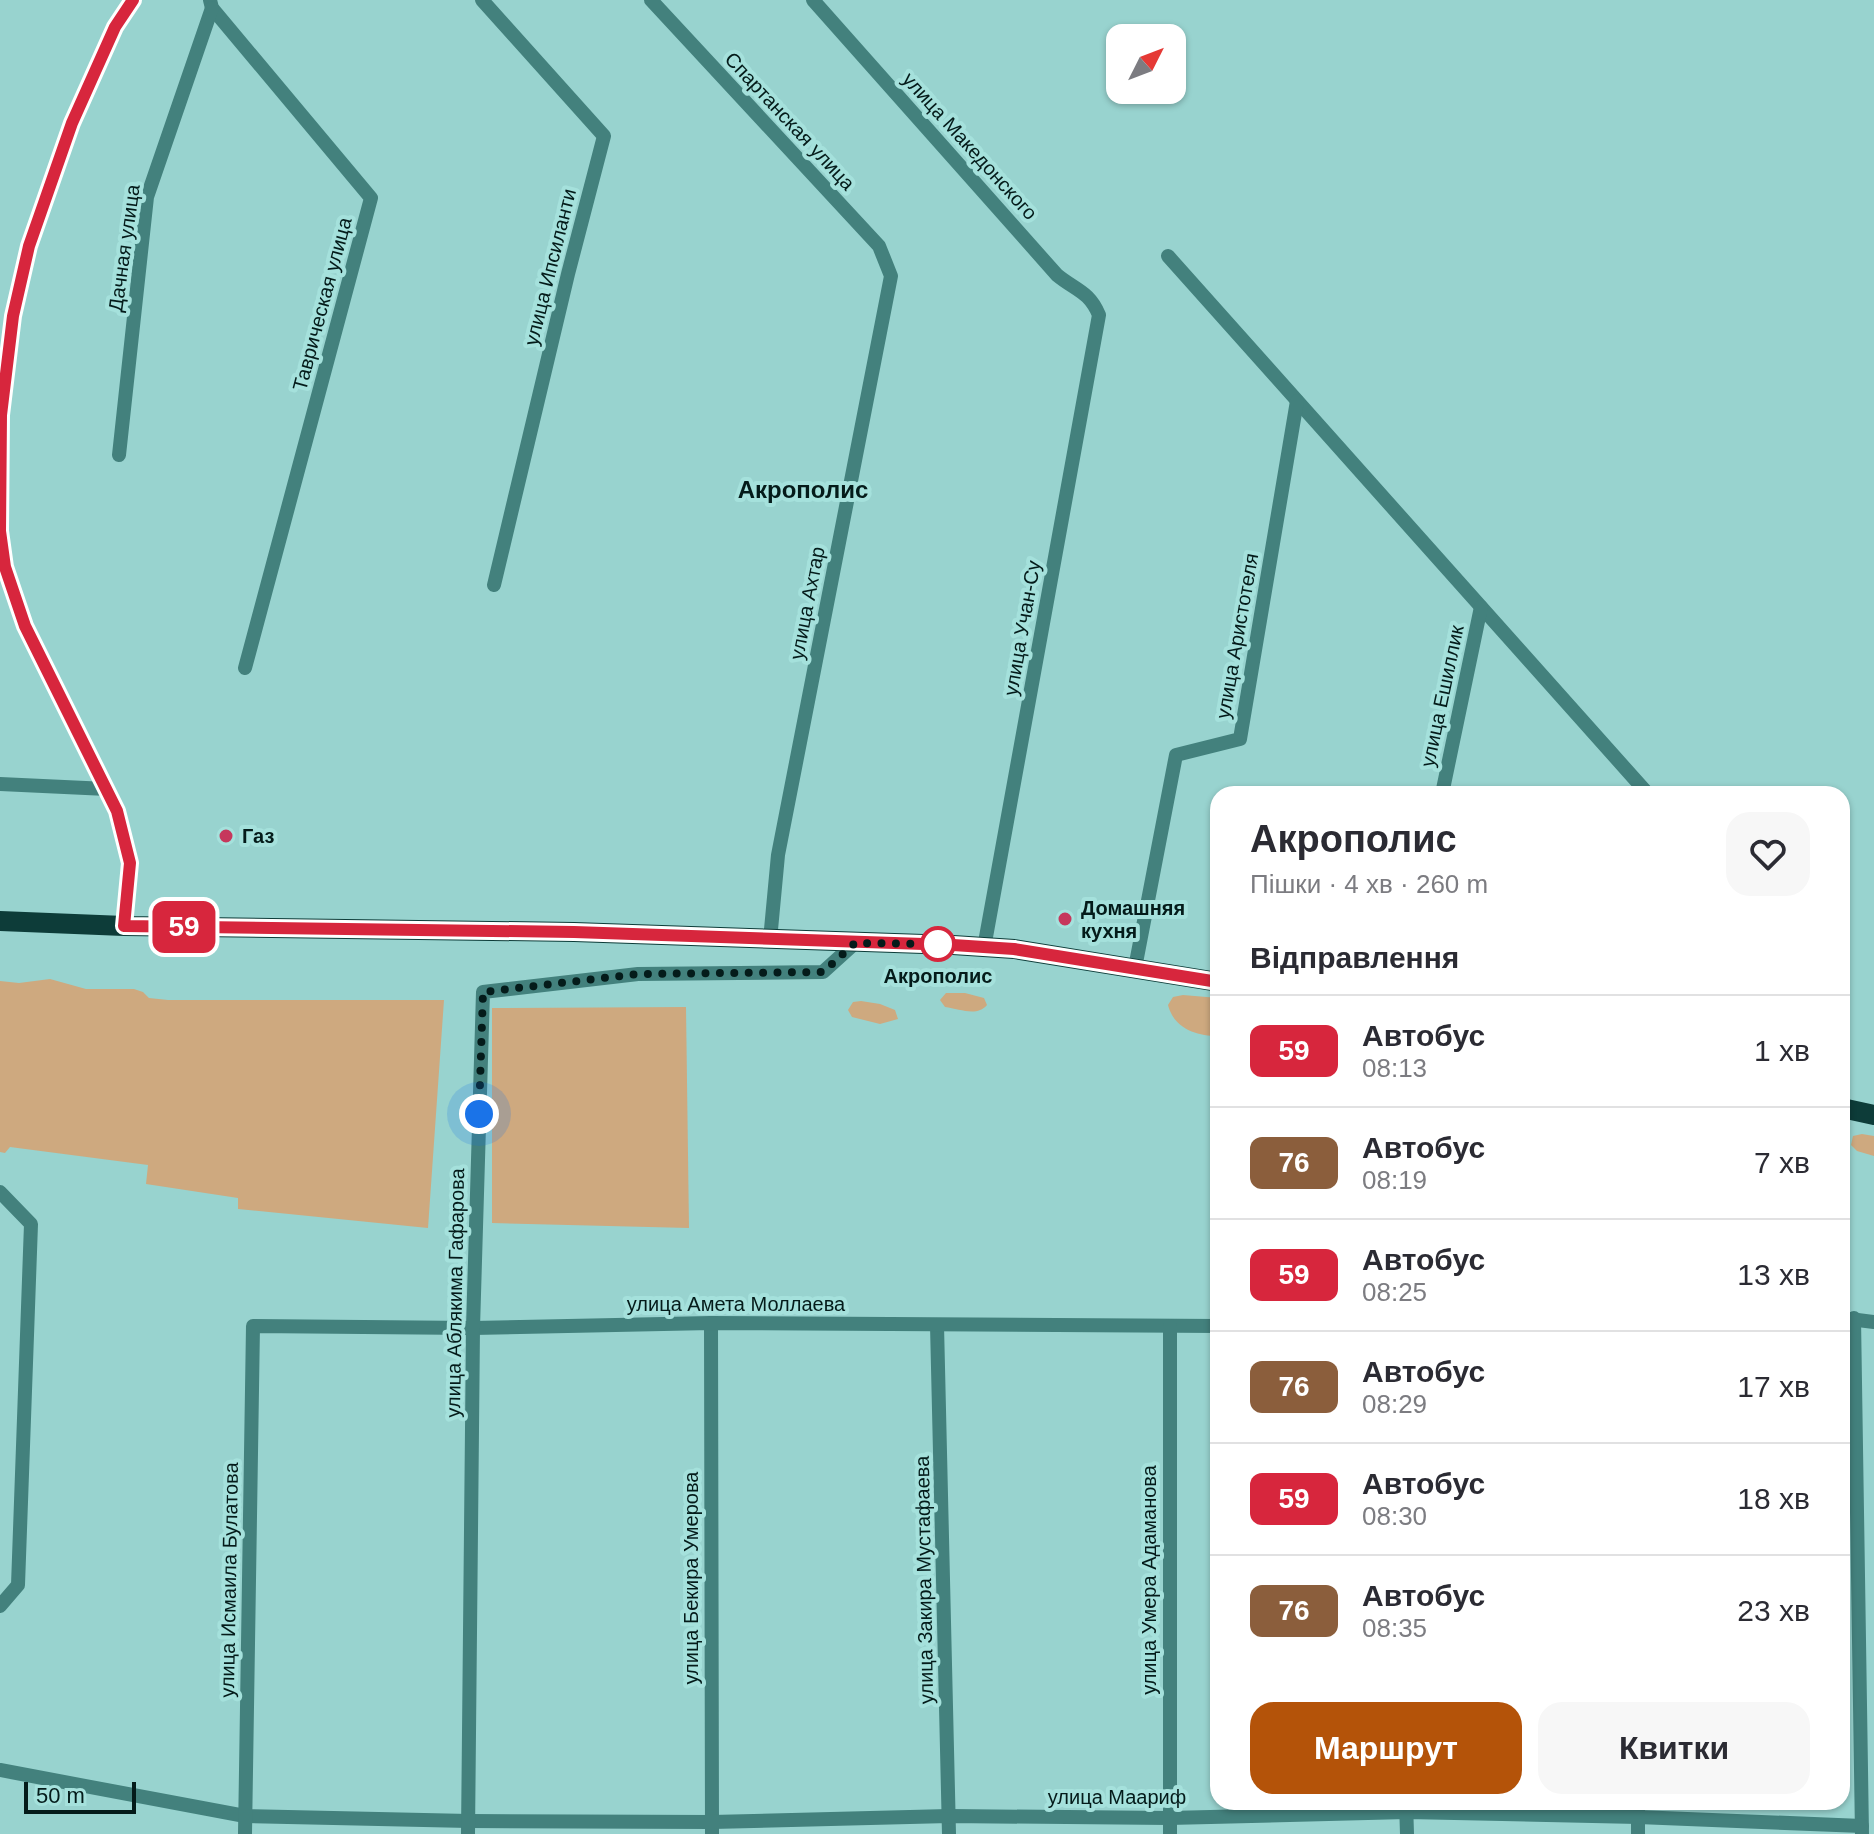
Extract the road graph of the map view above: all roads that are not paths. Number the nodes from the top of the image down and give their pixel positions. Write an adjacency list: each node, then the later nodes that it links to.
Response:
1 (133, 0): 9 (main road)
2 (482, 0): 12 (street, улица Ипсиланти)
3 (651, 0): 7 (street, Спартанская улица)
4 (813, 0): 8 (street, улица Македонского)
5 (211, 4): 11 (street, Дачная улица); 14 (street, Таврическая улица)
6 (1168, 256): 10 (street)
7 (891, 276): 21 (street, улица Ахтар)
8 (1099, 315): 23 (street, улица Учан-Су)
9 (6, 316): 18 (main road)
10 (1297, 401): 13 (street); 24 (street, улица Аристотеля)
11 (119, 455)
12 (494, 585)
13 (1481, 607): 16 (street, улица Ешиллик); 17 (street)
14 (245, 668)
15 (0, 784): 18 (street)
16 (1444, 786)
17 (1641, 786)
18 (107, 789): 20 (main road)
19 (0, 921): 20 (main road)
20 (124, 926): 21 (main road)
21 (770, 940): 22 (main road)
22 (855, 943): 23 (main road); 36 (street, улица Аблякима Гафарова)
23 (984, 948): 24 (main road)
24 (1135, 968): 25 (main road)
25 (1210, 981)
26 (1850, 1110): 27 (main road)
27 (1874, 1115)
28 (0, 1192): 38 (street)
29 (1850, 1318): 30 (street)
30 (1874, 1322)
31 (711, 1323): 32 (street, улица Амета Моллаева); 36 (street, улица Амета Моллаева); 48 (street, улица Бекира Умерова)
32 (937, 1325): 34 (street, улица Амета Моллаева); 45 (street, улица Закира Мустафаева)
33 (253, 1326): 36 (street, улица Амета Моллаева); 44 (street, улица Исмаила Булатова)
34 (1170, 1326): 35 (street, улица Амета Моллаева); 46 (street, улица Умера Адаманова)
35 (1210, 1326)
36 (473, 1328): 47 (street, улица Аблякима Гафарова)
37 (1850, 1391): 49 (street)
38 (0, 1606)
39 (0, 1770): 44 (street, улица Маариф)
40 (1342, 1810): 46 (street, улица Маариф)
41 (1407, 1810): 53 (street)
42 (1638, 1810): 54 (street)
43 (1649, 1810): 49 (street, улица Маариф)
44 (245, 1816): 47 (street, улица Маариф); 50 (street, улица Исмаила Булатова)
45 (949, 1816): 46 (street, улица Маариф); 48 (street, улица Маариф); 51 (street, улица Закира Мустафаева)
46 (1169, 1818): 52 (street, улица Умера Адаманова)
47 (469, 1828): 48 (street, улица Маариф)
48 (712, 1828)
49 (1862, 1830)
50 (245, 1834)
51 (949, 1834)
52 (1170, 1834)
53 (1407, 1834)
54 (1638, 1834)

